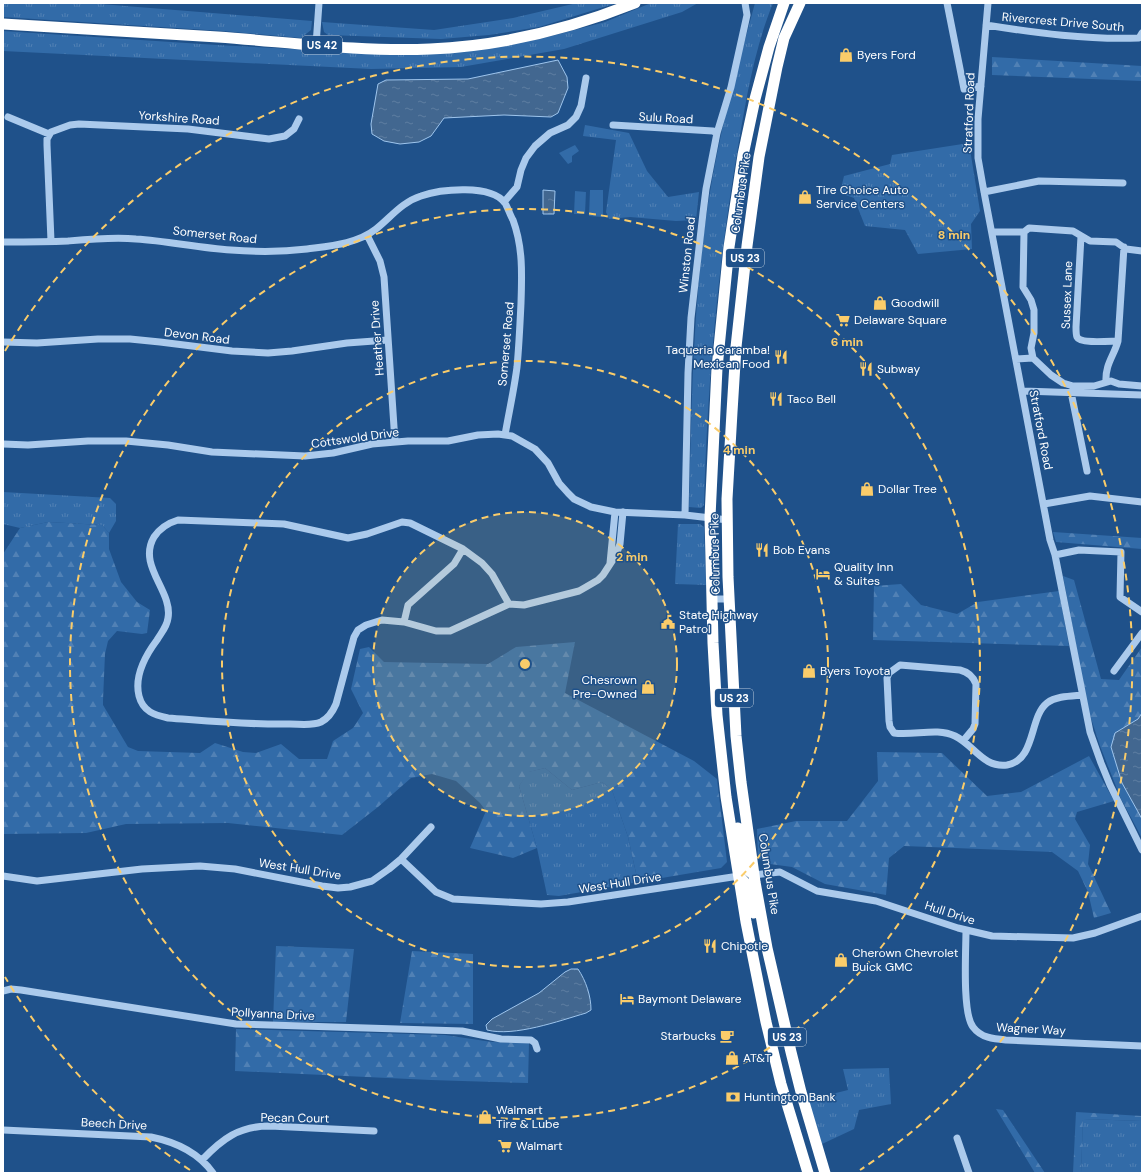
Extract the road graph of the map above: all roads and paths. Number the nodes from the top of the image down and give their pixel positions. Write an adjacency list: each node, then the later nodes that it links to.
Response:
1 (319, 3): 11 (street)
2 (636, 3): 11 (highway, US 42)
3 (745, 3): 17 (street, Winston Road)
4 (784, 3): 49 (highway, Columbus Pike / US 23)
5 (800, 3): 50 (highway, Columbus Pike / US 23)
6 (947, 3): 13 (street)
7 (988, 3): 9 (street, Stratford Road)
8 (3, 24): 11 (highway, US 42)
9 (986, 25): 10 (street, Rivercrest Drive South); 13 (street, Stratford Road)
10 (1140, 36)
11 (316, 45)
12 (586, 78): 21 (street)
13 (981, 86): 20 (street, Stratford Road)
14 (8, 117): 18 (street)
15 (299, 119): 18 (street, Yorkshire Road)
16 (613, 125): 17 (street, Sulu Road)
17 (717, 133): 48 (street, Winston Road)
18 (49, 134): 27 (street)
19 (1123, 183): 20 (street)
20 (984, 192): 22 (street, Stratford Road)
21 (504, 202): 24 (street, Somerset Road); 40 (street, Somerset Road)
22 (992, 232): 23 (street); 34 (street, Stratford Road)
23 (1024, 232): 25 (street); 33 (street)
24 (368, 235): 27 (street, Somerset Road); 30 (street, Heather Drive)
25 (1080, 236): 28 (street); 31 (street, Sussex Lane)
26 (3, 242): 27 (street, Somerset Road)
27 (51, 242)
28 (1124, 247): 29 (street); 31 (street)
29 (1142, 251)
30 (388, 340): 32 (street, Devon Road); 41 (street, Heather Drive)
31 (1118, 341): 35 (street)
32 (3, 342)
33 (1033, 358): 34 (street); 35 (street)
34 (1016, 359): 37 (street, Stratford Road)
35 (1106, 382): 36 (street)
36 (1142, 386)
37 (1023, 391): 38 (street); 45 (street, Stratford Road)
38 (1071, 392): 39 (street); 43 (street)
39 (1142, 395)
40 (505, 435): 41 (street, Cottswold Drive); 46 (street, Cottswold Drive)
41 (395, 442): 42 (street, Cottswold Drive)
42 (3, 444)
43 (1087, 471)
44 (1142, 502): 45 (street)
45 (1044, 504): 52 (street, Stratford Road)
46 (614, 512): 47 (street, Cottswold Drive); 53 (street)
47 (623, 512): 48 (street, Cottswold Drive); 53 (street)
48 (685, 515): 49 (street, Cottswold Drive)
49 (710, 517): 50 (street, Cottswold Drive); 54 (highway, Columbus Pike / US 23)
50 (728, 520): 55 (highway, Columbus Pike / US 23)
51 (462, 549): 56 (street); 58 (street); 58 (street)
52 (1055, 554): 57 (street); 61 (street, Stratford Road)
53 (610, 564): 56 (street)
54 (712, 599): 55 (street); 63 (highway, Columbus Pike / US 23)
55 (729, 599): 67 (highway, Columbus Pike / US 23)
56 (509, 604): 58 (street)
57 (1142, 612)
58 (404, 622)
59 (1142, 633): 60 (street)
60 (1114, 672)
61 (1082, 695): 62 (street); 65 (street, Stratford Road)
62 (963, 741): 62 (street)
63 (726, 797): 67 (highway); 69 (highway, Columbus Pike / US 23)
64 (430, 827): 66 (street)
65 (1142, 850)
66 (401, 859): 68 (street, West Hull Drive); 69 (street, West Hull Drive)
67 (754, 875): 71 (street, Hull Drive); 72 (highway, Columbus Pike / US 23)
68 (3, 876)
69 (739, 876): 72 (highway); 81 (highway, Columbus Pike / US 23)
70 (1142, 916): 71 (street, Hull Drive)
71 (966, 930): 74 (street, Wagner Way)
72 (770, 963): 82 (highway, Columbus Pike / US 23)
73 (3, 991): 75 (street, Pollyanna Drive)
74 (1142, 1046)
75 (537, 1049)
76 (3, 1130): 79 (street, Beech Drive)
77 (374, 1131): 79 (street, Pecan Court)
78 (957, 1138): 83 (street)
79 (202, 1160): 80 (street, Beech Drive)
80 (213, 1173)
81 (808, 1173)
82 (825, 1173)
83 (969, 1173)

